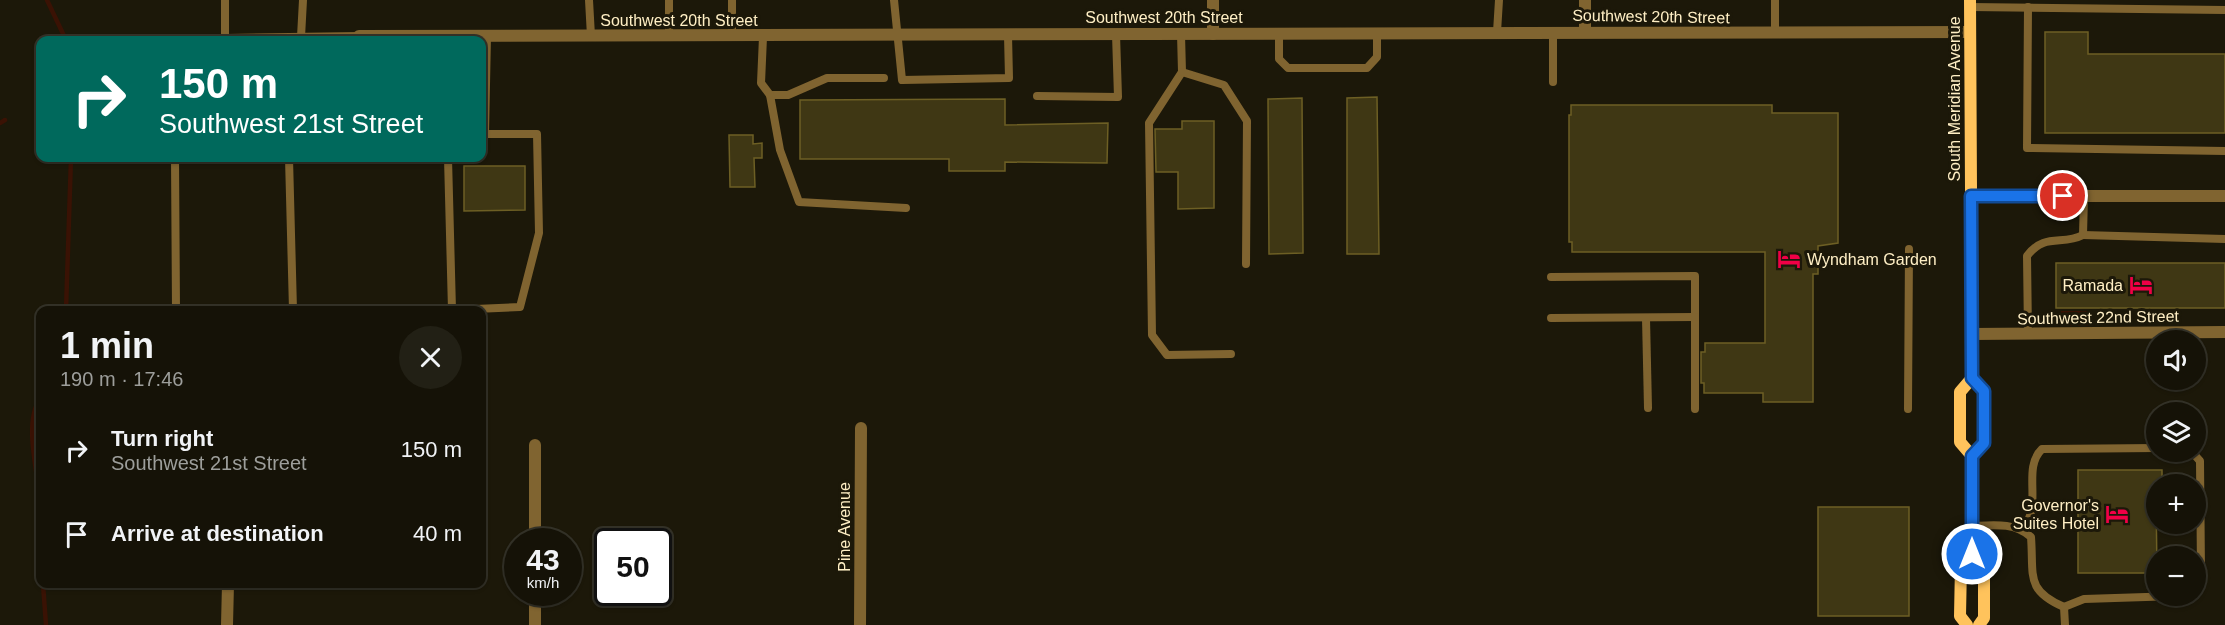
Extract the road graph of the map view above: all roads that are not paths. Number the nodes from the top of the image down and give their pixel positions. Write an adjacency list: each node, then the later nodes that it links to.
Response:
1 (225, 0): 25 (lane)
2 (303, 0): 26 (lane)
3 (589, 0): 28 (lane)
4 (669, 0): 30 (lane)
5 (732, 0): 31 (lane)
6 (894, 0): 29 (lane)
7 (1214, 0): 22 (street)
8 (1498, 0): 14 (lane)
9 (1585, 0): 16 (street)
10 (1775, 0): 23 (lane)
11 (1970, 3): 12 (lane); 17 (main road, South Meridian Avenue)
12 (2028, 7): 13 (lane); 40 (lane)
13 (2225, 10)
14 (1497, 32): 15 (street, Southwest 20th Street); 19 (street, Southwest 20th Street)
15 (1553, 32): 16 (street, Southwest 20th Street); 36 (lane)
16 (1585, 32): 23 (street, Southwest 20th Street)
17 (1970, 32): 23 (street, Southwest 20th Street); 44 (main road, South Meridian Avenue)
18 (1279, 33): 19 (street, Southwest 20th Street); 19 (lane); 22 (street, Southwest 20th Street)
19 (1377, 33)
20 (1116, 34): 21 (street, Southwest 20th Street); 24 (street, Southwest 20th Street); 38 (lane)
21 (1181, 34): 22 (street, Southwest 20th Street); 34 (lane)
22 (1213, 34)
23 (1775, 34)
24 (1008, 35): 29 (street, Southwest 20th Street); 29 (lane)
25 (225, 36)
26 (301, 36)
27 (487, 36): 28 (street, Southwest 20th Street); 33 (lane)
28 (591, 36): 30 (street, Southwest 20th Street)
29 (899, 36): 32 (street, Southwest 20th Street)
30 (669, 37): 31 (street, Southwest 20th Street)
31 (732, 37): 32 (street, Southwest 20th Street)
32 (764, 37): 37 (lane)
33 (486, 60)
34 (1182, 72): 51 (lane); 63 (lane)
35 (884, 78): 37 (lane)
36 (1553, 82)
37 (770, 95): 47 (lane)
38 (1037, 96)
39 (486, 134): 56 (lane)
40 (2225, 151)
41 (175, 162): 53 (lane)
42 (289, 162): 54 (lane)
43 (448, 162): 55 (lane)
44 (1971, 196): 45 (street); 61 (main road, South Meridian Avenue)
45 (2084, 196): 46 (street); 48 (lane)
46 (2225, 196)
47 (906, 208)
48 (2083, 235): 49 (lane); 62 (lane)
49 (2225, 239)
50 (1909, 249): 66 (lane)
51 (1246, 264)
52 (1551, 277): 57 (lane)
53 (176, 306)
54 (293, 306)
55 (452, 306)
56 (486, 308)
57 (1695, 317): 59 (lane); 67 (lane)
58 (1551, 318): 59 (lane)
59 (1646, 318): 65 (lane)
60 (2225, 332): 62 (street, Southwest 22nd Street)
61 (1972, 334): 62 (street, Southwest 22nd Street); 64 (main road, South Meridian Avenue)
62 (2028, 334)
63 (1231, 354)
64 (1972, 378): 71 (main road, South Meridian Avenue); 71 (main road, South Meridian Avenue)
65 (1648, 408)
66 (1908, 409)
67 (1695, 410)
68 (861, 428): 84 (street, Pine Avenue)
69 (535, 445): 74 (street)
70 (2146, 448): 75 (lane)
71 (1972, 456): 73 (main road, South Meridian Avenue)
72 (2200, 462): 76 (lane)
73 (1972, 526): 75 (lane); 77 (main road, South Meridian Avenue)
74 (535, 528)
75 (2022, 530): 81 (lane)
76 (2201, 546)
77 (1972, 554): 85 (main road, South Meridian Avenue); 86 (main road, South Meridian Avenue)
78 (228, 588): 82 (street)
79 (2146, 597): 81 (lane)
80 (535, 606): 83 (street)
81 (2064, 607): 87 (lane)
82 (227, 625)
83 (535, 625)
84 (860, 625)
85 (1967, 625)
86 (1978, 625)
87 (2065, 625)

